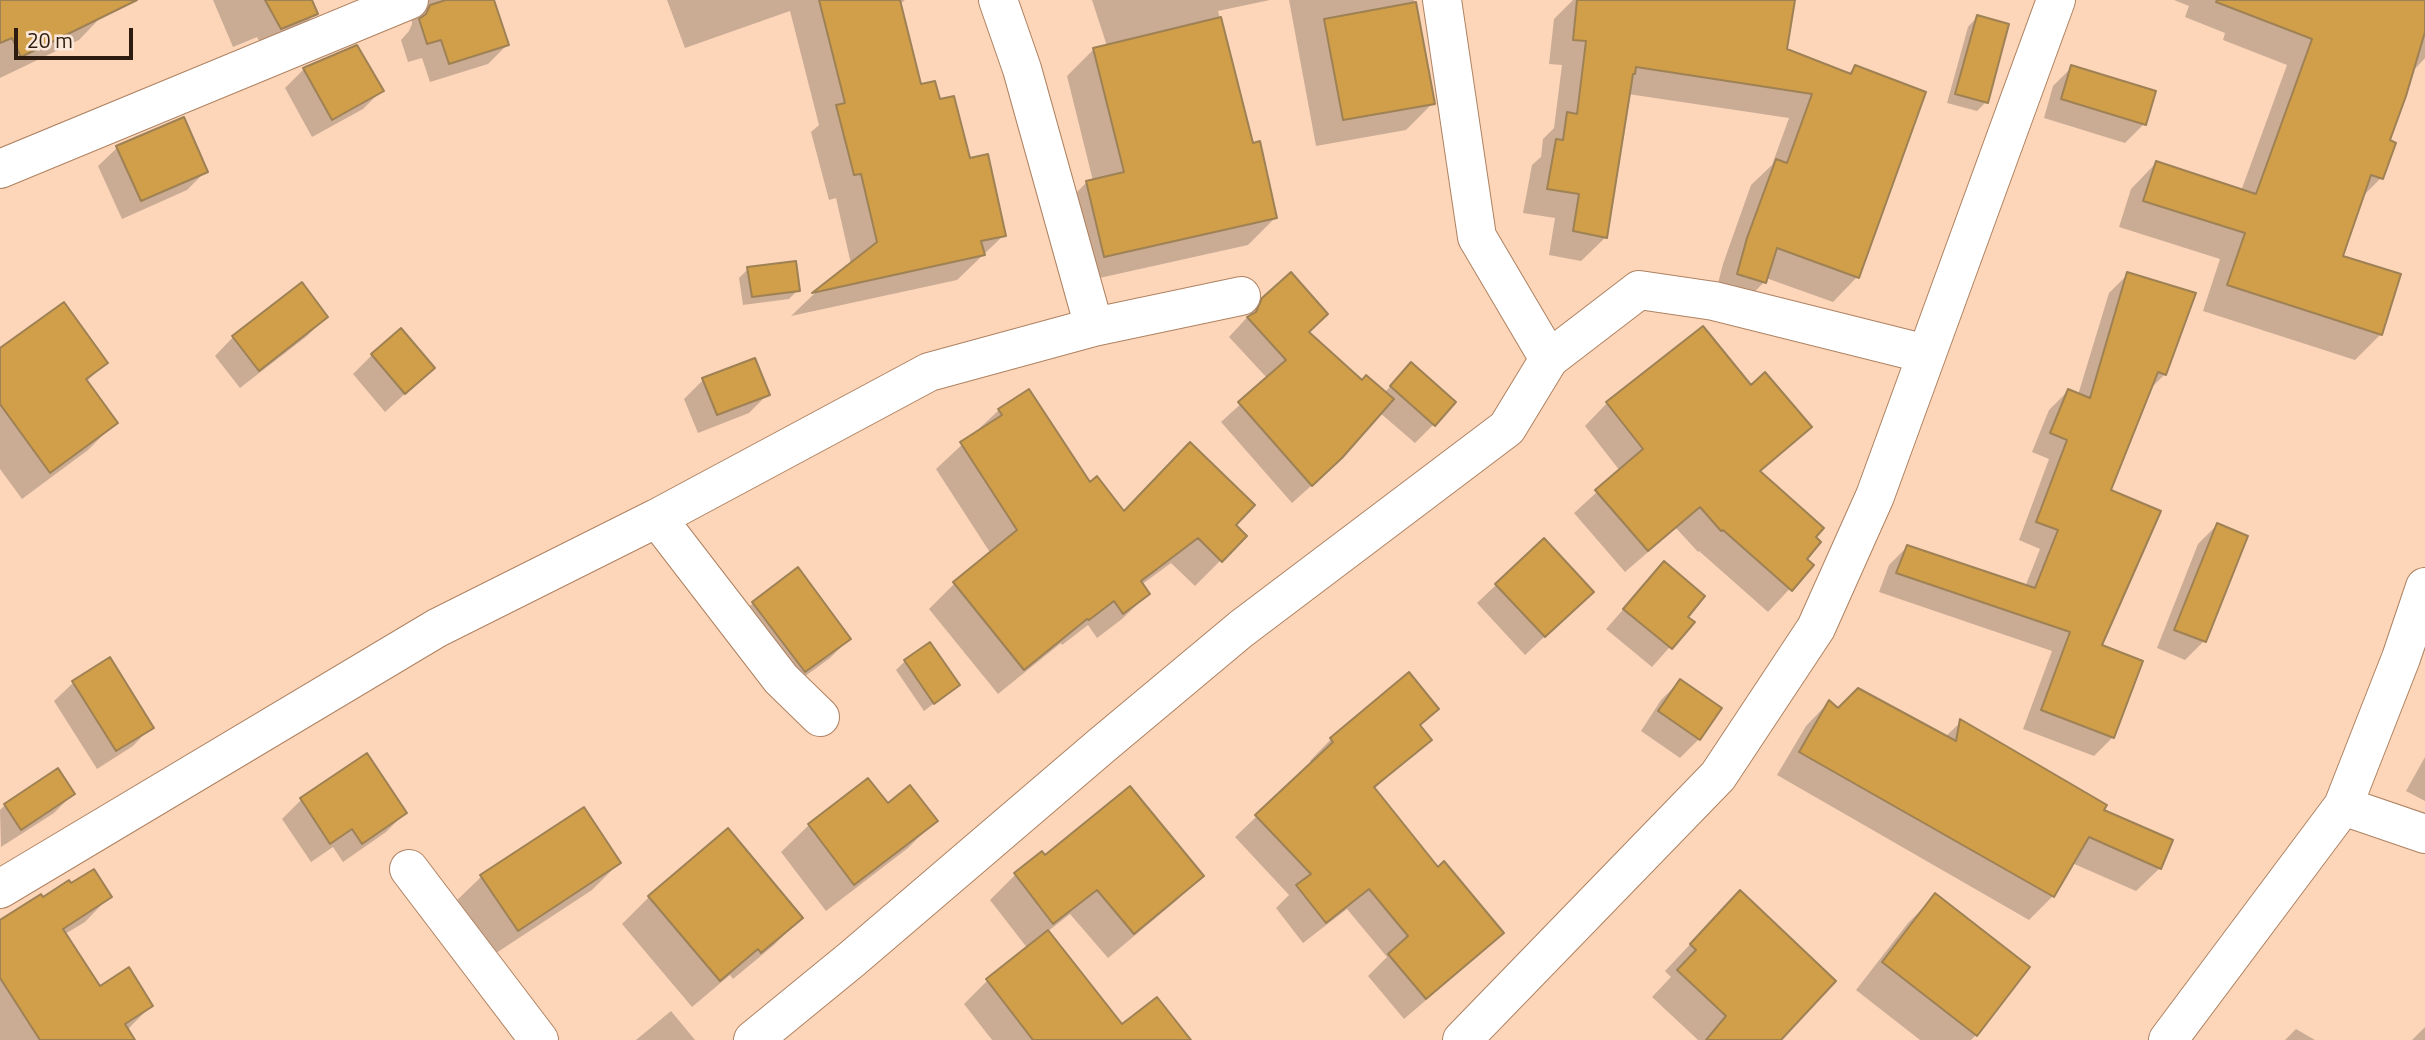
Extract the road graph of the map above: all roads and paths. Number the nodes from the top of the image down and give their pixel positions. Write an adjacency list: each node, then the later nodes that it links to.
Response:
1 (409, 0): 5 (street)
2 (998, 0): 7 (street)
3 (1442, 0): 9 (street)
4 (2056, 0): 8 (street)
5 (0, 169)
6 (1241, 296): 7 (street)
7 (1094, 327): 10 (street)
8 (1926, 354): 9 (street); 17 (street)
9 (1549, 359): 19 (street)
10 (657, 518): 12 (street); 16 (street)
11 (2425, 587): 13 (street)
12 (820, 717)
13 (2343, 806): 14 (street); 20 (street)
14 (2425, 834)
15 (410, 869): 18 (street)
16 (0, 889)
17 (1466, 1039)
18 (538, 1040)
19 (753, 1040)
20 (2168, 1040)

